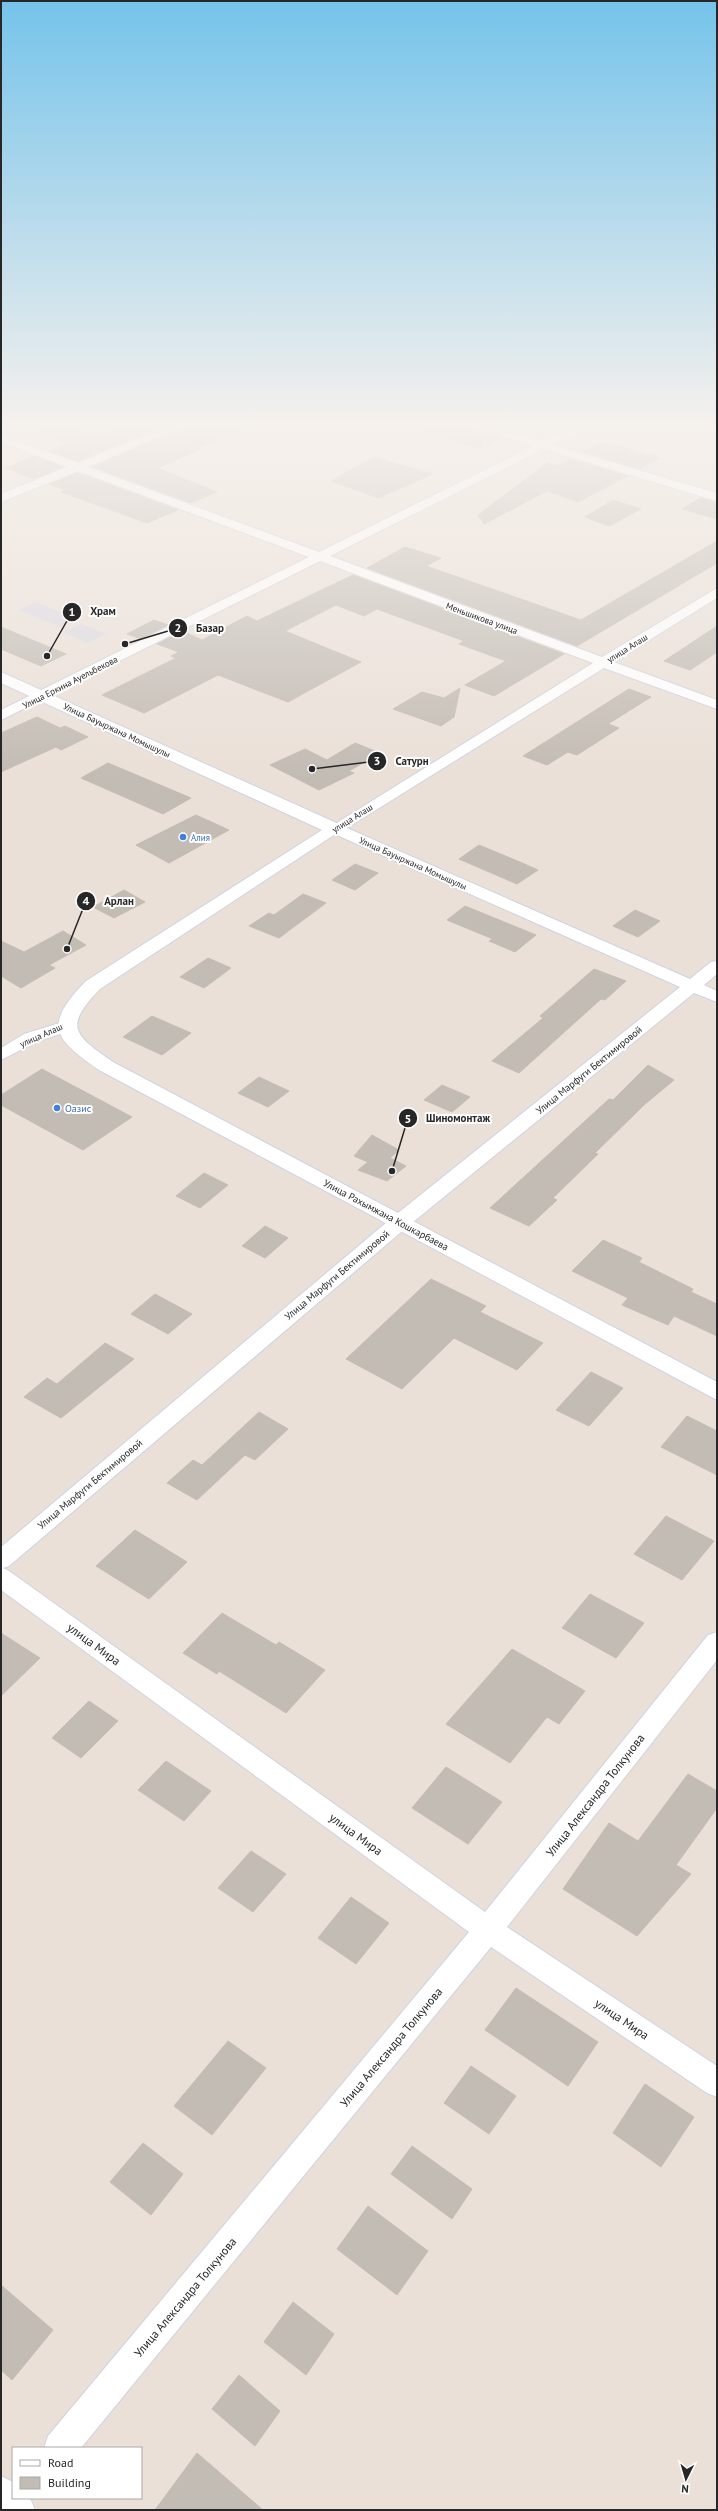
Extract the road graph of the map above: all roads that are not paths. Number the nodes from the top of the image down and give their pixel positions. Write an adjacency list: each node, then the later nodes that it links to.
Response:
1 (268, 539): 3 (street, Меньшикова улица)
2 (355, 539): 3 (street, Улица Еркина Ауельбекова)
3 (317, 558): 5 (street, Меньшикова улица); 7 (street, Улица Еркина Ауельбекова)
4 (717, 592): 5 (street, улица Алаш)
5 (604, 663): 8 (street, Меньшикова улица); 10 (street, улица Алаш)
6 (1, 677): 7 (street, Улица Бауыржана Момышулы)
7 (43, 696): 9 (street, Улица Еркина Ауельбекова); 10 (street, Улица Бауыржана Момышулы)
8 (717, 705)
9 (1, 716)
10 (335, 829): 12 (street, Улица Бауыржана Момышулы); 14 (street, улица Алаш)
11 (717, 966): 12 (street, Улица Марфуги Бектимировой)
12 (692, 987): 13 (street, Улица Бауыржана Момышулы); 16 (street, Улица Марфуги Бектимировой)
13 (717, 997)
14 (66, 1026): 15 (street, улица Алаш); 16 (street, Улица Рахымжана Кошкарбаева)
15 (1, 1055)
16 (400, 1222): 17 (street, Улица Рахымжана Кошкарбаева); 18 (street, Улица Марфуги Бектимировой)
17 (717, 1392)
18 (1, 1560)
19 (1, 1577): 21 (street, улица Мира)
20 (717, 1642): 21 (street, Улица Александра Толкунова)
21 (488, 1930): 22 (street, улица Мира); 23 (street, Улица Александра Толкунова)
22 (717, 2082)
23 (61, 2447)

